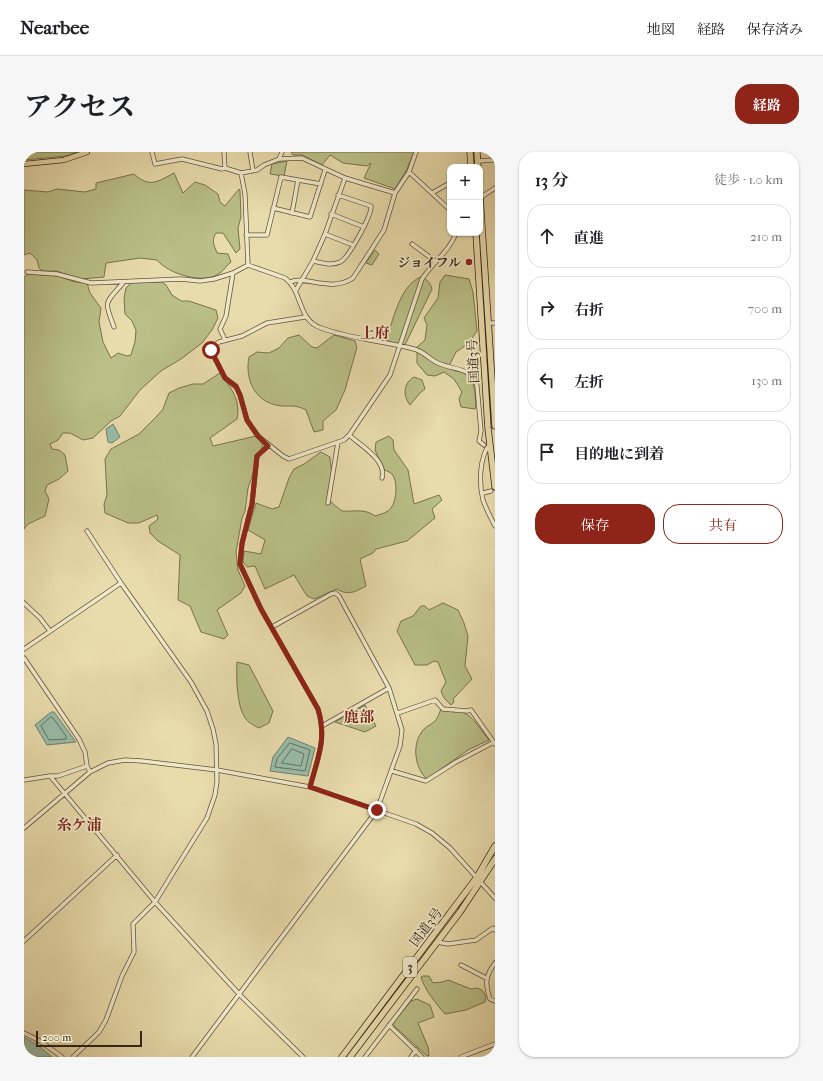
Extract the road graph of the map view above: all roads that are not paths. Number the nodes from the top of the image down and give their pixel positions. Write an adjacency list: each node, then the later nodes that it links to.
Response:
1 (87, 152): 11 (main road)
2 (152, 152): 14 (street)
3 (224, 152): 14 (street)
4 (250, 152): 16 (street)
5 (282, 152): 9 (street)
6 (416, 152): 17 (street)
7 (470, 152): 12 (highway)
8 (477, 152): 13 (highway)
9 (279, 159): 15 (street); 16 (street)
10 (495, 160): 13 (street)
11 (24, 164)
12 (472, 164)
13 (478, 164)
14 (225, 168): 18 (street)
15 (325, 170): 19 (street); 21 (street)
16 (253, 171): 18 (street)
17 (409, 172): 24 (street); 25 (street)
18 (241, 173): 35 (street)
19 (344, 178): 24 (street); 26 (street)
20 (298, 180): 21 (street); 30 (street); 31 (street)
21 (320, 184): 31 (street)
22 (447, 184): 25 (street)
23 (495, 188): 27 (street)
24 (395, 193): 45 (street)
25 (432, 193): 29 (street)
26 (338, 195): 32 (street); 33 (street)
27 (483, 195)
28 (480, 200): 50 (highway, 国道3号)
29 (447, 207)
30 (273, 208): 31 (street); 35 (street)
31 (292, 213)
32 (331, 214): 33 (street); 34 (street)
33 (364, 227): 38 (street)
34 (325, 234): 38 (street); 40 (street)
35 (246, 235): 42 (street)
36 (455, 236): 41 (street)
37 (476, 236): 58 (highway, 国道3号)
38 (353, 244): 40 (street)
39 (412, 244): 41 (street)
40 (313, 261): 45 (street)
41 (436, 261): 54 (street)
42 (248, 265): 44 (street); 46 (street)
43 (27, 272): 47 (street)
44 (233, 273): 47 (street); 53 (street)
45 (301, 280): 46 (street); 48 (street)
46 (290, 282): 48 (street)
47 (123, 283): 52 (street)
48 (296, 290): 49 (street)
49 (305, 317): 53 (street); 54 (street)
50 (488, 323): 51 (street); 55 (highway, 国道3号)
51 (495, 323)
52 (114, 327)
53 (225, 340): 59 (street)
54 (401, 347): 56 (street); 58 (street)
55 (495, 426)
56 (349, 435): 57 (street); 60 (street)
57 (338, 442): 59 (street); 63 (street)
58 (487, 444): 61 (highway, 国道3号); 62 (street)
59 (268, 446): 68 (street)
60 (382, 478)
61 (493, 489): 62 (street)
62 (483, 493): 64 (street)
63 (328, 503)
64 (495, 526)
65 (87, 531): 66 (street)
66 (121, 583): 69 (street); 77 (street)
67 (24, 603): 69 (street)
68 (272, 627): 72 (street); 74 (street)
69 (50, 631): 70 (street)
70 (24, 649)
71 (24, 658): 76 (street)
72 (389, 688): 73 (street); 74 (street)
73 (398, 713): 75 (street); 78 (street)
74 (322, 726): 82 (street)
75 (494, 743): 78 (street)
76 (87, 766): 79 (street); 80 (street)
77 (217, 770): 79 (street); 82 (street); 91 (street)
78 (392, 771): 84 (street)
79 (90, 772): 83 (street)
80 (50, 776): 81 (street); 83 (street)
81 (24, 780)
82 (310, 787): 84 (street)
83 (65, 794): 85 (street); 87 (street)
84 (377, 810): 89 (street); 99 (street)
85 (24, 828)
86 (495, 846): 89 (highway, 国道3号 / 3)
87 (117, 855): 91 (street); 93 (street)
88 (495, 859): 89 (highway, 国道3号 / 3)
89 (479, 879): 90 (street); 94 (highway, 国道3号 / 3); 109 (highway, 国道3号 / 3)
90 (495, 898)
91 (155, 902): 99 (street); 106 (street)
92 (495, 930): 94 (street)
93 (24, 941)
94 (436, 942): 110 (highway, 国道3号 / 3)
95 (495, 963): 97 (street)
96 (461, 965): 97 (street)
97 (486, 978): 100 (street)
98 (417, 989): 101 (street)
99 (239, 994): 107 (street); 108 (street)
100 (495, 1001)
101 (389, 1025): 104 (street); 111 (street)
102 (24, 1033): 105 (street)
103 (495, 1044): 114 (street)
104 (416, 1050): 112 (street); 113 (street)
105 (62, 1057)
106 (72, 1057)
107 (192, 1057)
108 (303, 1057)
109 (342, 1057)
110 (350, 1057)
111 (365, 1057)
112 (411, 1057)
113 (422, 1057)
114 (462, 1057)

